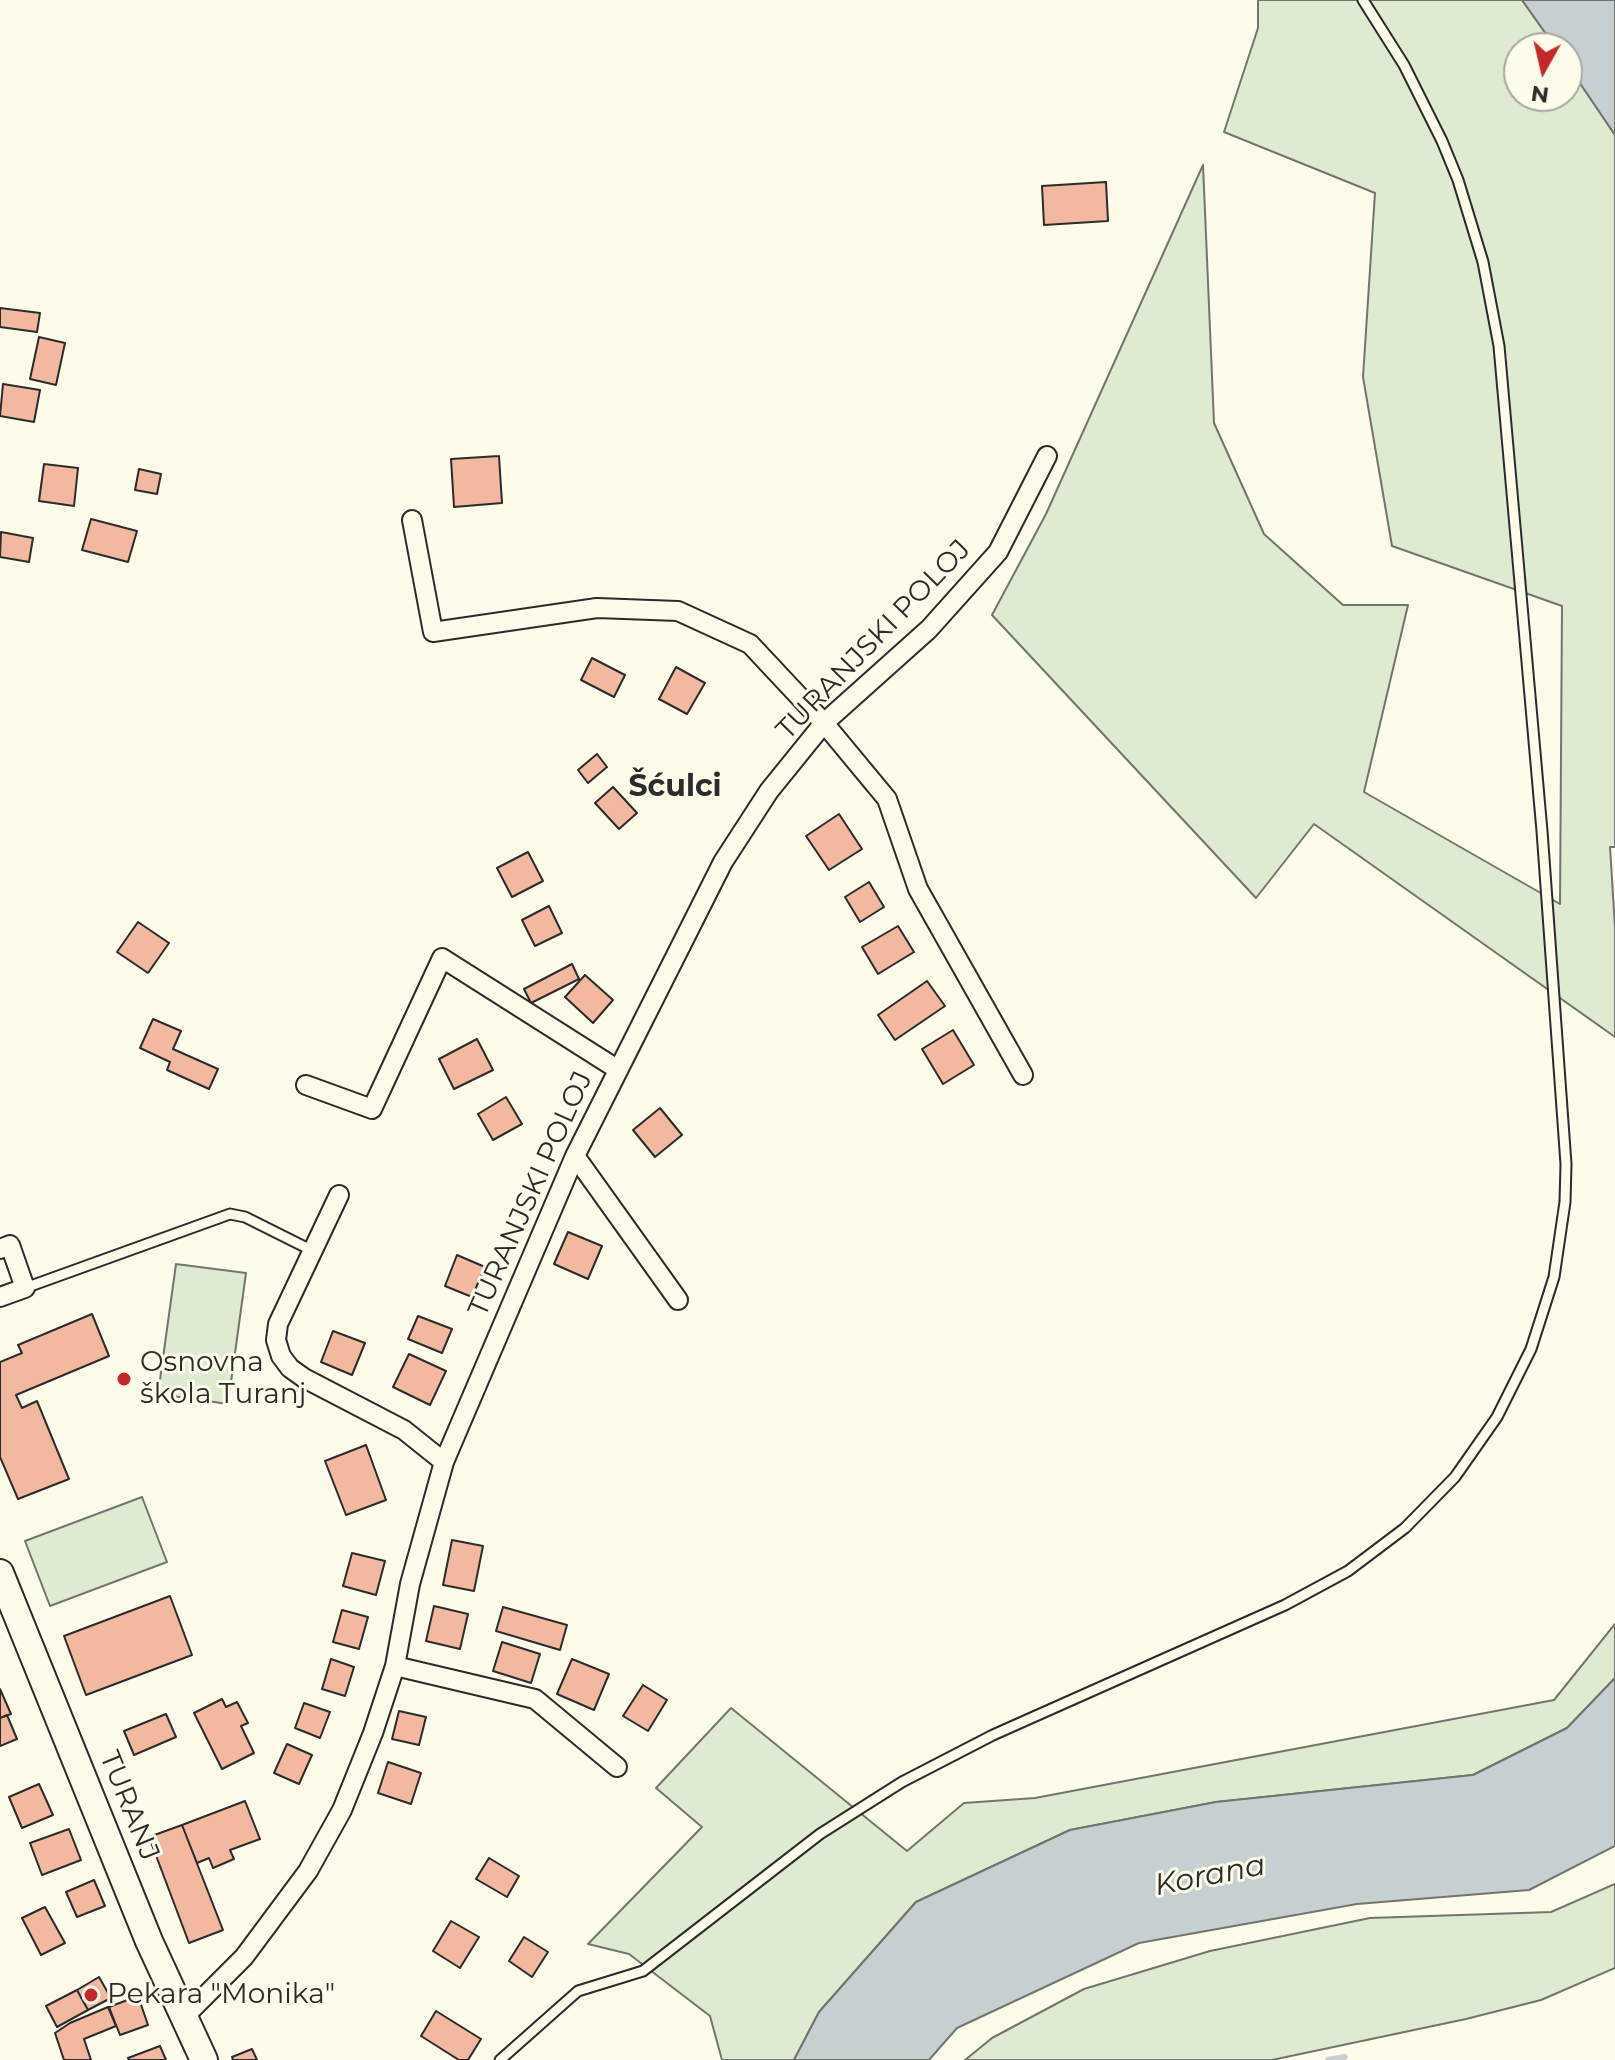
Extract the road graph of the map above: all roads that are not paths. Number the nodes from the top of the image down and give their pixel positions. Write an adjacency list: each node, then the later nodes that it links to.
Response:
1 (1363, 0): 21 (lane)
2 (1047, 456): 4 (street, TURANJSKI POLOJ)
3 (412, 520): 4 (street)
4 (824, 723): 5 (street, TURANJSKI POLOJ); 6 (street)
5 (617, 1069): 7 (street); 8 (street, TURANJSKI POLOJ)
6 (1023, 1075)
7 (306, 1085)
8 (575, 1156): 14 (street); 15 (street, TURANJSKI POLOJ)
9 (339, 1195): 11 (street)
10 (0, 1249): 12 (street)
11 (311, 1250): 12 (lane); 15 (street)
12 (25, 1288): 13 (street)
13 (0, 1297)
14 (678, 1300)
15 (444, 1462): 17 (street, TURANJSKI POLOJ)
16 (0, 1573): 19 (main road, TURANJ)
17 (395, 1666): 18 (street); 19 (street, TURANJSKI POLOJ)
18 (617, 1767)
19 (184, 2017): 20 (main road, TURANJ)
20 (204, 2060)
21 (500, 2060)

